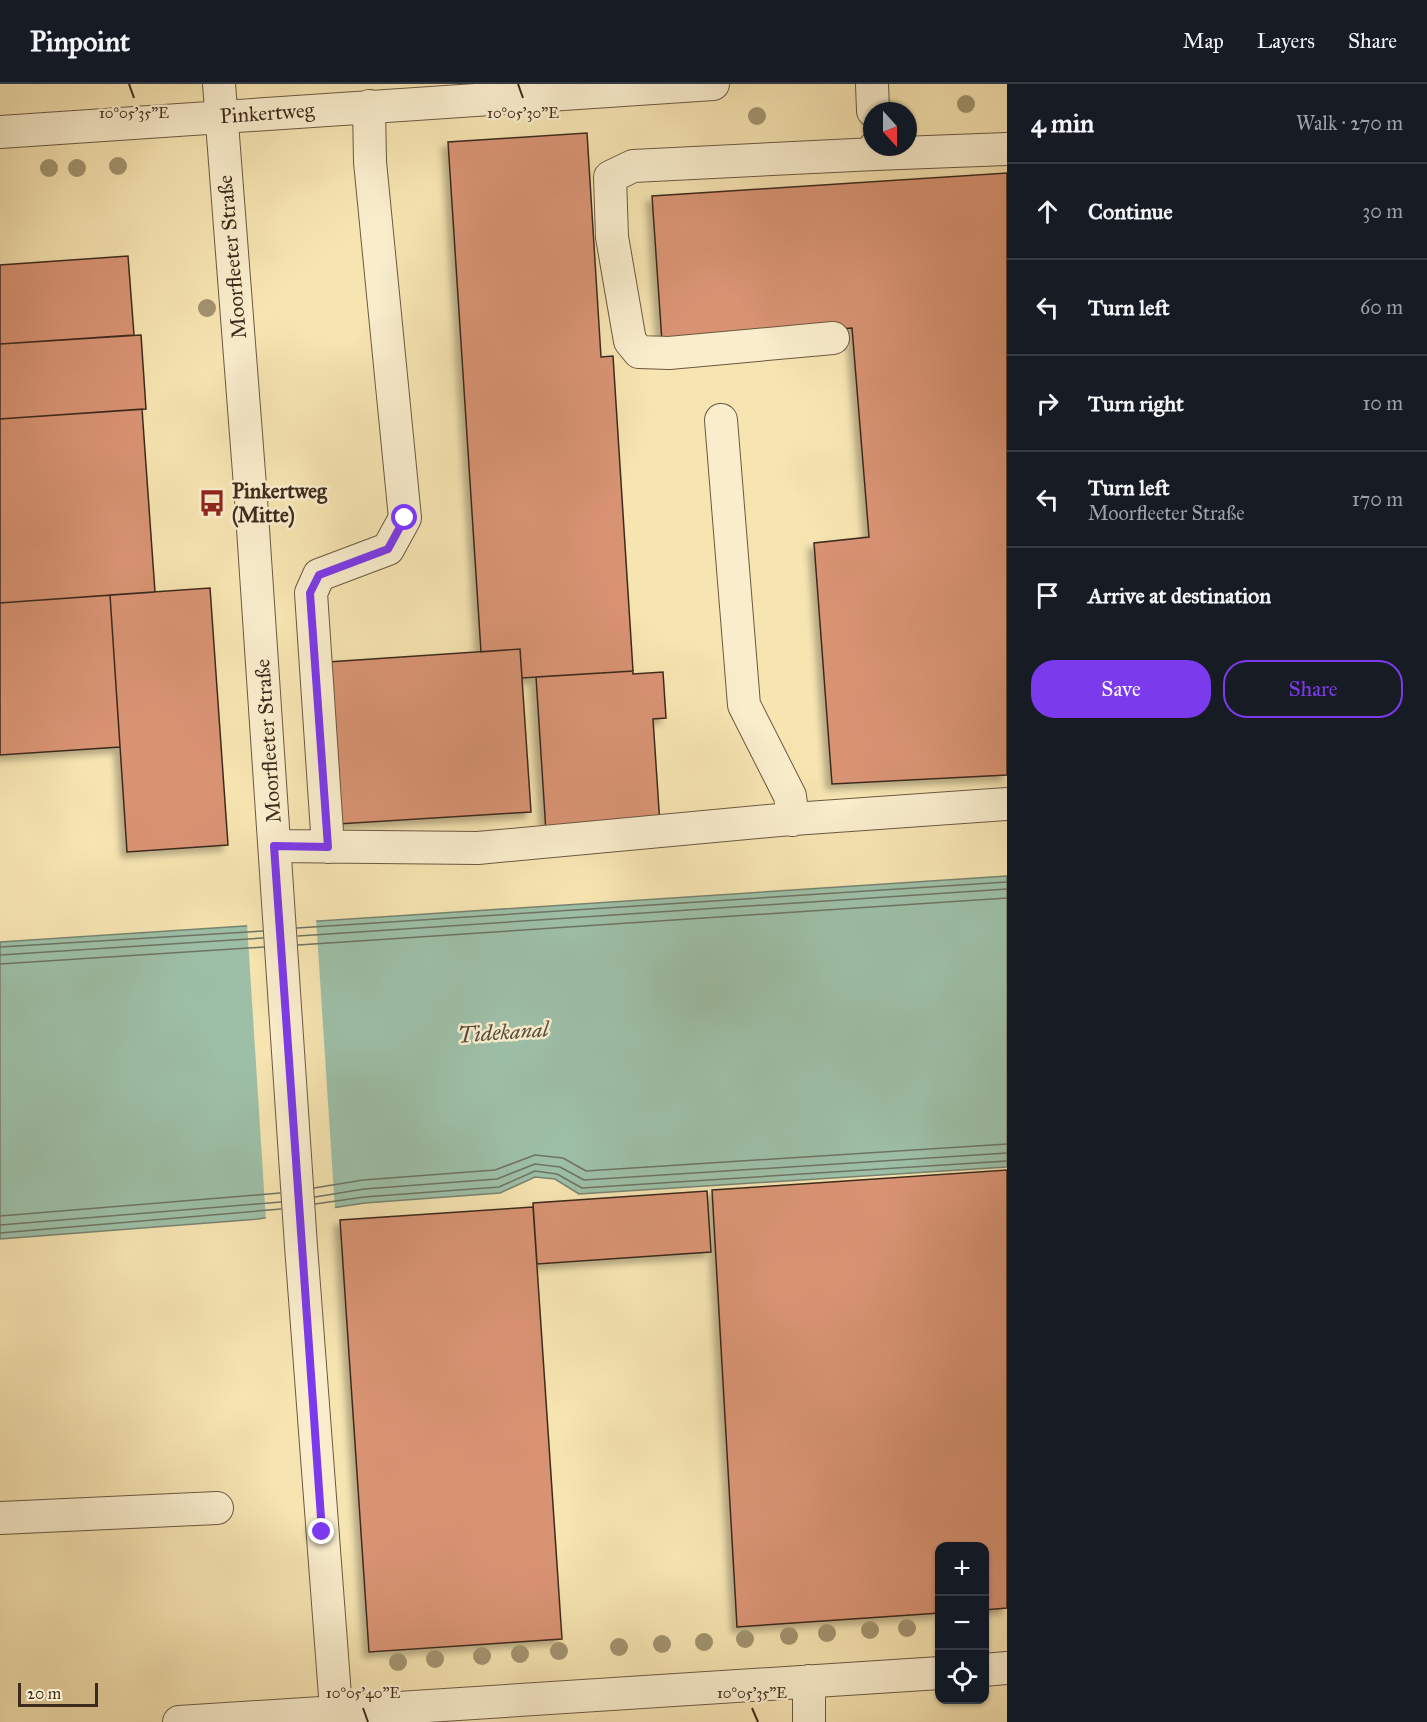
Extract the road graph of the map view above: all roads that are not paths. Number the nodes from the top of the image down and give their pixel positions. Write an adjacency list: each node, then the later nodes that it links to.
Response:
1 (219, 84): 7 (street, Moorfleeter Straße)
2 (713, 84): 4 (street, Pinkertweg)
3 (872, 84): 5 (street)
4 (514, 90): 6 (street, Pinkertweg)
5 (873, 102)
6 (369, 106): 7 (street, Pinkertweg); 17 (street)
7 (220, 116): 8 (street, Pinkertweg); 16 (street, Moorfleeter Straße)
8 (0, 132)
9 (1007, 149): 10 (street)
10 (917, 150)
11 (863, 152): 12 (street)
12 (832, 338)
13 (722, 420): 15 (street)
14 (1007, 804): 15 (street)
15 (793, 820): 17 (street)
16 (274, 846): 17 (street); 24 (street, Moorfleeter Straße)
17 (328, 847)
18 (217, 1508): 19 (street)
19 (0, 1518)
20 (1007, 1668): 21 (street)
21 (989, 1670)
22 (935, 1673): 23 (street)
23 (808, 1681): 24 (street); 26 (street)
24 (336, 1717): 25 (street)
25 (179, 1722)
26 (809, 1722)

